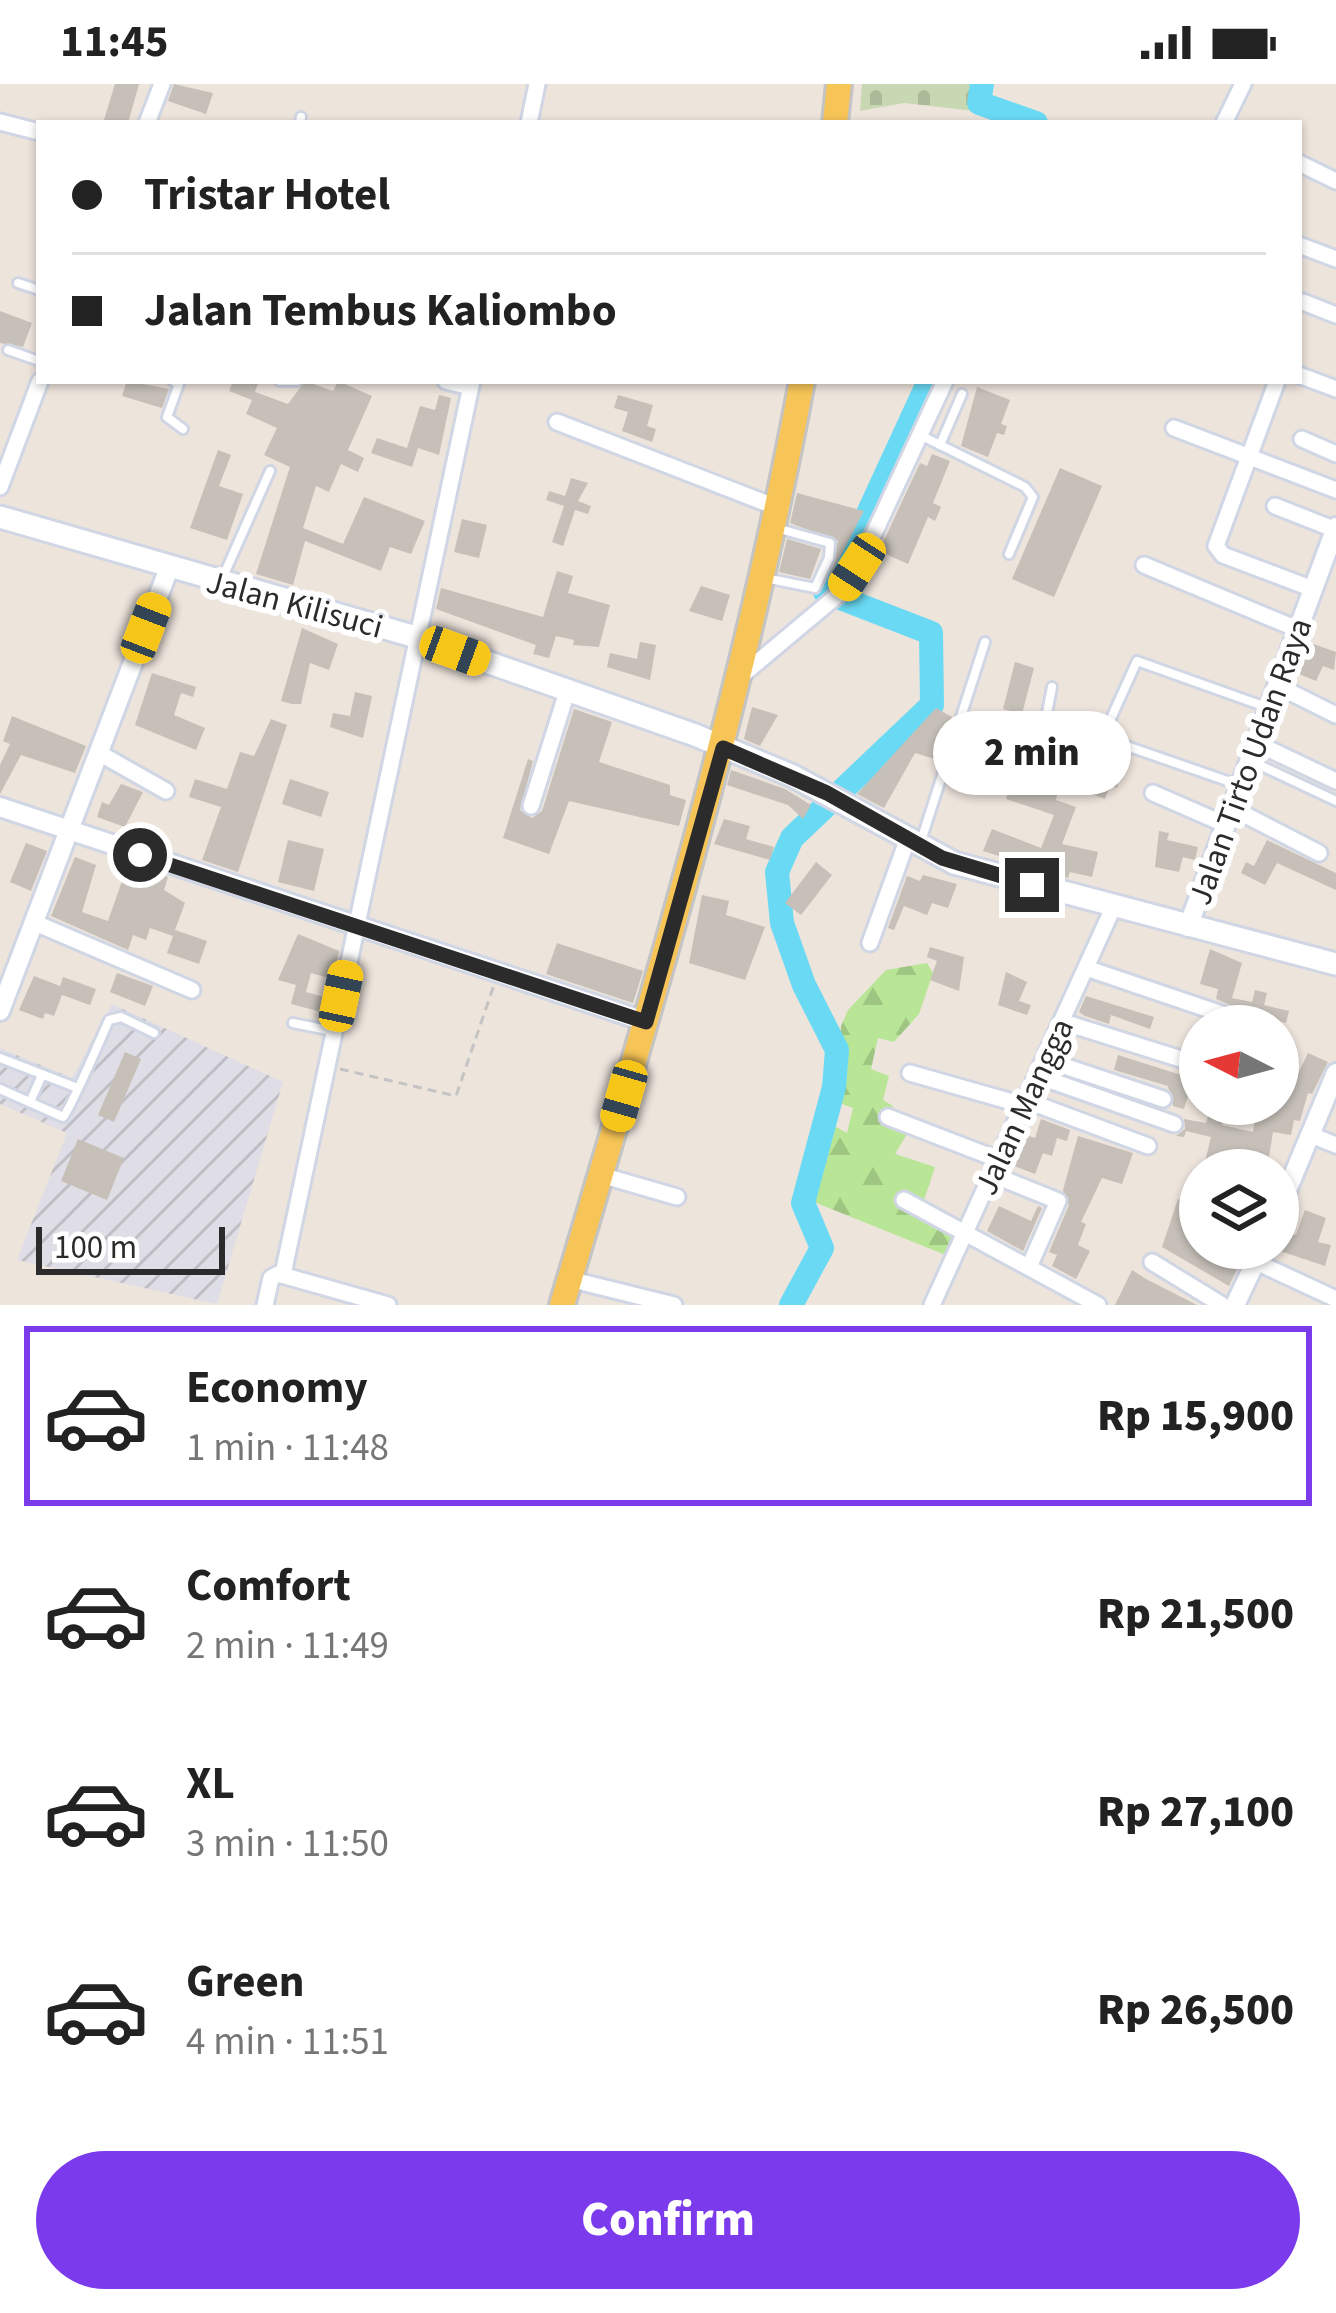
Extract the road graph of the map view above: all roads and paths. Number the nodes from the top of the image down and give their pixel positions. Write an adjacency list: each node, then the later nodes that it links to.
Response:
1 (163, 84): 5 (street)
2 (538, 84): 6 (street)
3 (839, 84): 7 (main road)
4 (1244, 84): 8 (street)
5 (148, 120)
6 (530, 120)
7 (836, 120)
8 (1226, 120)
9 (0, 122): 10 (street)
10 (36, 131)
11 (1302, 165): 12 (street)
12 (1336, 182)
13 (1302, 246): 14 (street)
14 (1336, 260)
15 (18, 283): 16 (lane)
16 (36, 289)
17 (1303, 302): 18 (street)
18 (1336, 314)
19 (8, 350): 20 (lane)
20 (36, 360)
21 (1302, 376): 28 (street)
22 (39, 384): 39 (street)
23 (176, 384): 32 (lane)
24 (471, 384): 52 (street)
25 (801, 384): 43 (main road)
26 (943, 384): 33 (street)
27 (1276, 384): 37 (street)
28 (1336, 389)
29 (962, 394): 35 (lane)
30 (557, 422): 43 (street)
31 (1174, 428): 37 (street)
32 (183, 429)
33 (918, 434): 35 (lane); 54 (street)
34 (1302, 439): 36 (street)
35 (940, 445): 45 (lane)
36 (1336, 454)
37 (1249, 455): 40 (street); 50 (street)
38 (270, 471): 49 (lane)
39 (0, 487)
40 (1336, 490)
41 (1275, 506): 44 (street)
42 (0, 517): 47 (main road, Jalan Kilisuci)
43 (778, 518): 48 (main road); 48 (lane)
44 (1336, 529): 50 (street, Jalan Tirto Udan Raya)
45 (1009, 554)
46 (1144, 565): 51 (street)
47 (169, 568): 49 (main road, Jalan Kilisuci); 63 (street)
48 (763, 578): 54 (main road)
49 (220, 584): 52 (main road, Jalan Kilisuci)
50 (1312, 589): 51 (street, Jalan Tirto Udan Raya)
51 (1297, 628): 55 (street, Jalan Tirto Udan Raya)
52 (416, 637): 57 (main road, Jalan Kilisuci); 77 (street)
53 (986, 642): 73 (lane)
54 (740, 677): 61 (main road)
55 (1276, 685): 58 (street, Jalan Tirto Udan Raya); 59 (street)
56 (1052, 687): 60 (lane)
57 (568, 692): 61 (main road, Jalan Kilisuci); 69 (street)
58 (1267, 708): 60 (lane); 62 (street, Jalan Tirto Udan Raya)
59 (1336, 716)
60 (1103, 736): 65 (lane)
61 (723, 748): 73 (main road, Jalan Kilisuci); 86 (main road)
62 (1251, 751): 64 (street); 65 (street, Jalan Tirto Udan Raya); 68 (lane)
63 (99, 753): 66 (street); 72 (street)
64 (1336, 781)
65 (1238, 785): 71 (street, Jalan Tirto Udan Raya)
66 (166, 791)
67 (1154, 793): 71 (street)
68 (1336, 801)
69 (531, 806)
70 (0, 807): 72 (street)
71 (1227, 815): 74 (street); 78 (street, Jalan Tirto Udan Raya)
72 (70, 830): 76 (street); 77 (street)
73 (914, 842): 75 (main road, Jalan Kilisuci); 79 (street)
74 (1318, 853)
75 (1113, 908): 78 (main road, Jalan Kilisuci); 81 (street, Jalan Mangga)
76 (33, 922): 83 (street); 85 (street)
77 (356, 926): 82 (street); 89 (street)
78 (1188, 927): 80 (main road, Jalan Kilisuci)
79 (870, 943)
80 (1336, 964)
81 (1086, 968): 84 (street); 87 (street, Jalan Mangga)
82 (498, 973): 86 (street); 94 (path)
83 (192, 990)
84 (1196, 1005)
85 (0, 1011)
86 (646, 1022): 111 (main road)
87 (1064, 1022): 92 (street); 93 (street, Jalan Mangga)
88 (293, 1023): 89 (lane)
89 (334, 1031): 94 (street)
90 (154, 1033): 99 (lane)
91 (0, 1058): 97 (lane)
92 (1179, 1058)
93 (1046, 1060): 98 (street, Jalan Mangga); 101 (street)
94 (327, 1066): 119 (street)
95 (910, 1073): 103 (street)
96 (1336, 1073): 106 (street)
97 (42, 1075): 99 (lane); 102 (lane)
98 (1038, 1076): 103 (street, Jalan Mangga); 105 (street)
99 (75, 1087): 102 (lane)
100 (0, 1089): 102 (lane)
101 (1163, 1099)
102 (30, 1102)
103 (1024, 1103): 108 (street); 110 (street, Jalan Mangga)
104 (888, 1117): 110 (street)
105 (1174, 1124)
106 (1311, 1135): 107 (street); 109 (street)
107 (1336, 1145)
108 (1148, 1146)
109 (1299, 1163)
110 (994, 1166): 114 (street, Jalan Mangga); 116 (street)
111 (601, 1175): 112 (street); 120 (main road)
112 (677, 1197)
113 (904, 1200): 114 (street)
114 (964, 1230): 116 (street); 127 (street, Jalan Mangga)
115 (1152, 1262): 129 (street)
116 (1029, 1267): 121 (street)
117 (1253, 1269): 130 (street)
118 (1285, 1269): 122 (street)
119 (283, 1274): 123 (street); 124 (street)
120 (569, 1279): 125 (main road); 126 (street)
121 (1067, 1297): 128 (street)
122 (1336, 1299)
123 (266, 1305)
124 (388, 1305)
125 (562, 1305)
126 (674, 1305)
127 (932, 1305)
128 (1098, 1305)
129 (1222, 1305)
130 (1235, 1305)

